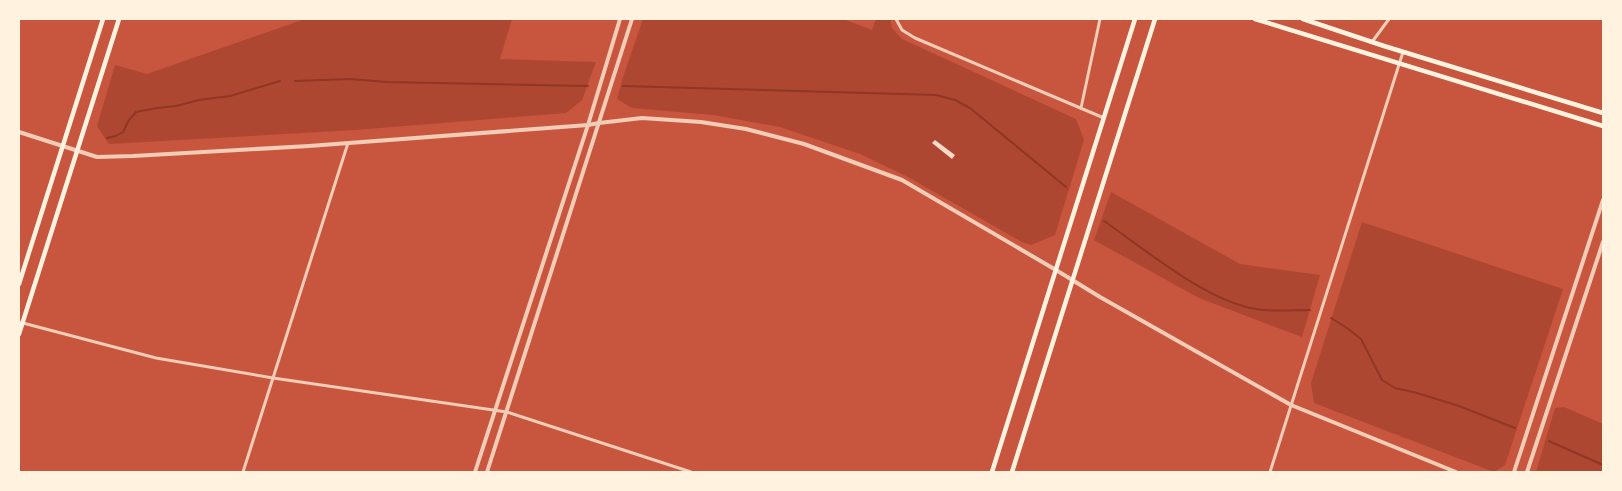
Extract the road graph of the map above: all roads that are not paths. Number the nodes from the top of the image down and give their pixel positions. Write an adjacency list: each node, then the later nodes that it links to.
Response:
1 (103, 19): 23 (main road)
2 (119, 19): 24 (main road)
3 (620, 19): 19 (street)
4 (632, 19): 18 (street)
5 (896, 19): 15 (street)
6 (1100, 19): 15 (street)
7 (1135, 19): 17 (main road)
8 (1155, 19): 28 (main road)
9 (1255, 19): 14 (main road)
10 (1303, 19): 12 (main road)
11 (1389, 19): 12 (street)
12 (1372, 42): 13 (main road)
13 (1403, 52): 14 (street); 16 (main road)
14 (1400, 62): 20 (main road); 33 (street)
15 (1081, 108): 17 (street)
16 (1603, 113)
17 (1104, 118): 27 (main road)
18 (599, 123): 19 (street); 27 (street); 35 (street)
19 (588, 125): 22 (street); 34 (street)
20 (1603, 126)
21 (19, 132): 23 (street)
22 (348, 143): 24 (street); 32 (street)
23 (63, 146): 24 (street); 29 (main road)
24 (77, 151): 30 (main road)
25 (1603, 200): 44 (street)
26 (1603, 242): 45 (street)
27 (1056, 270): 28 (street); 40 (main road)
28 (1073, 280): 33 (street); 41 (main road)
29 (19, 284)
30 (21, 322): 31 (main road); 32 (street)
31 (19, 334)
32 (273, 378): 34 (street); 36 (street)
33 (1291, 405): 42 (street); 43 (street)
34 (495, 410): 35 (street); 37 (street)
35 (507, 412): 38 (street); 39 (street)
36 (243, 472)
37 (475, 472)
38 (487, 472)
39 (691, 472)
40 (992, 472)
41 (1012, 472)
42 (1270, 472)
43 (1456, 472)
44 (1514, 472)
45 (1527, 472)

